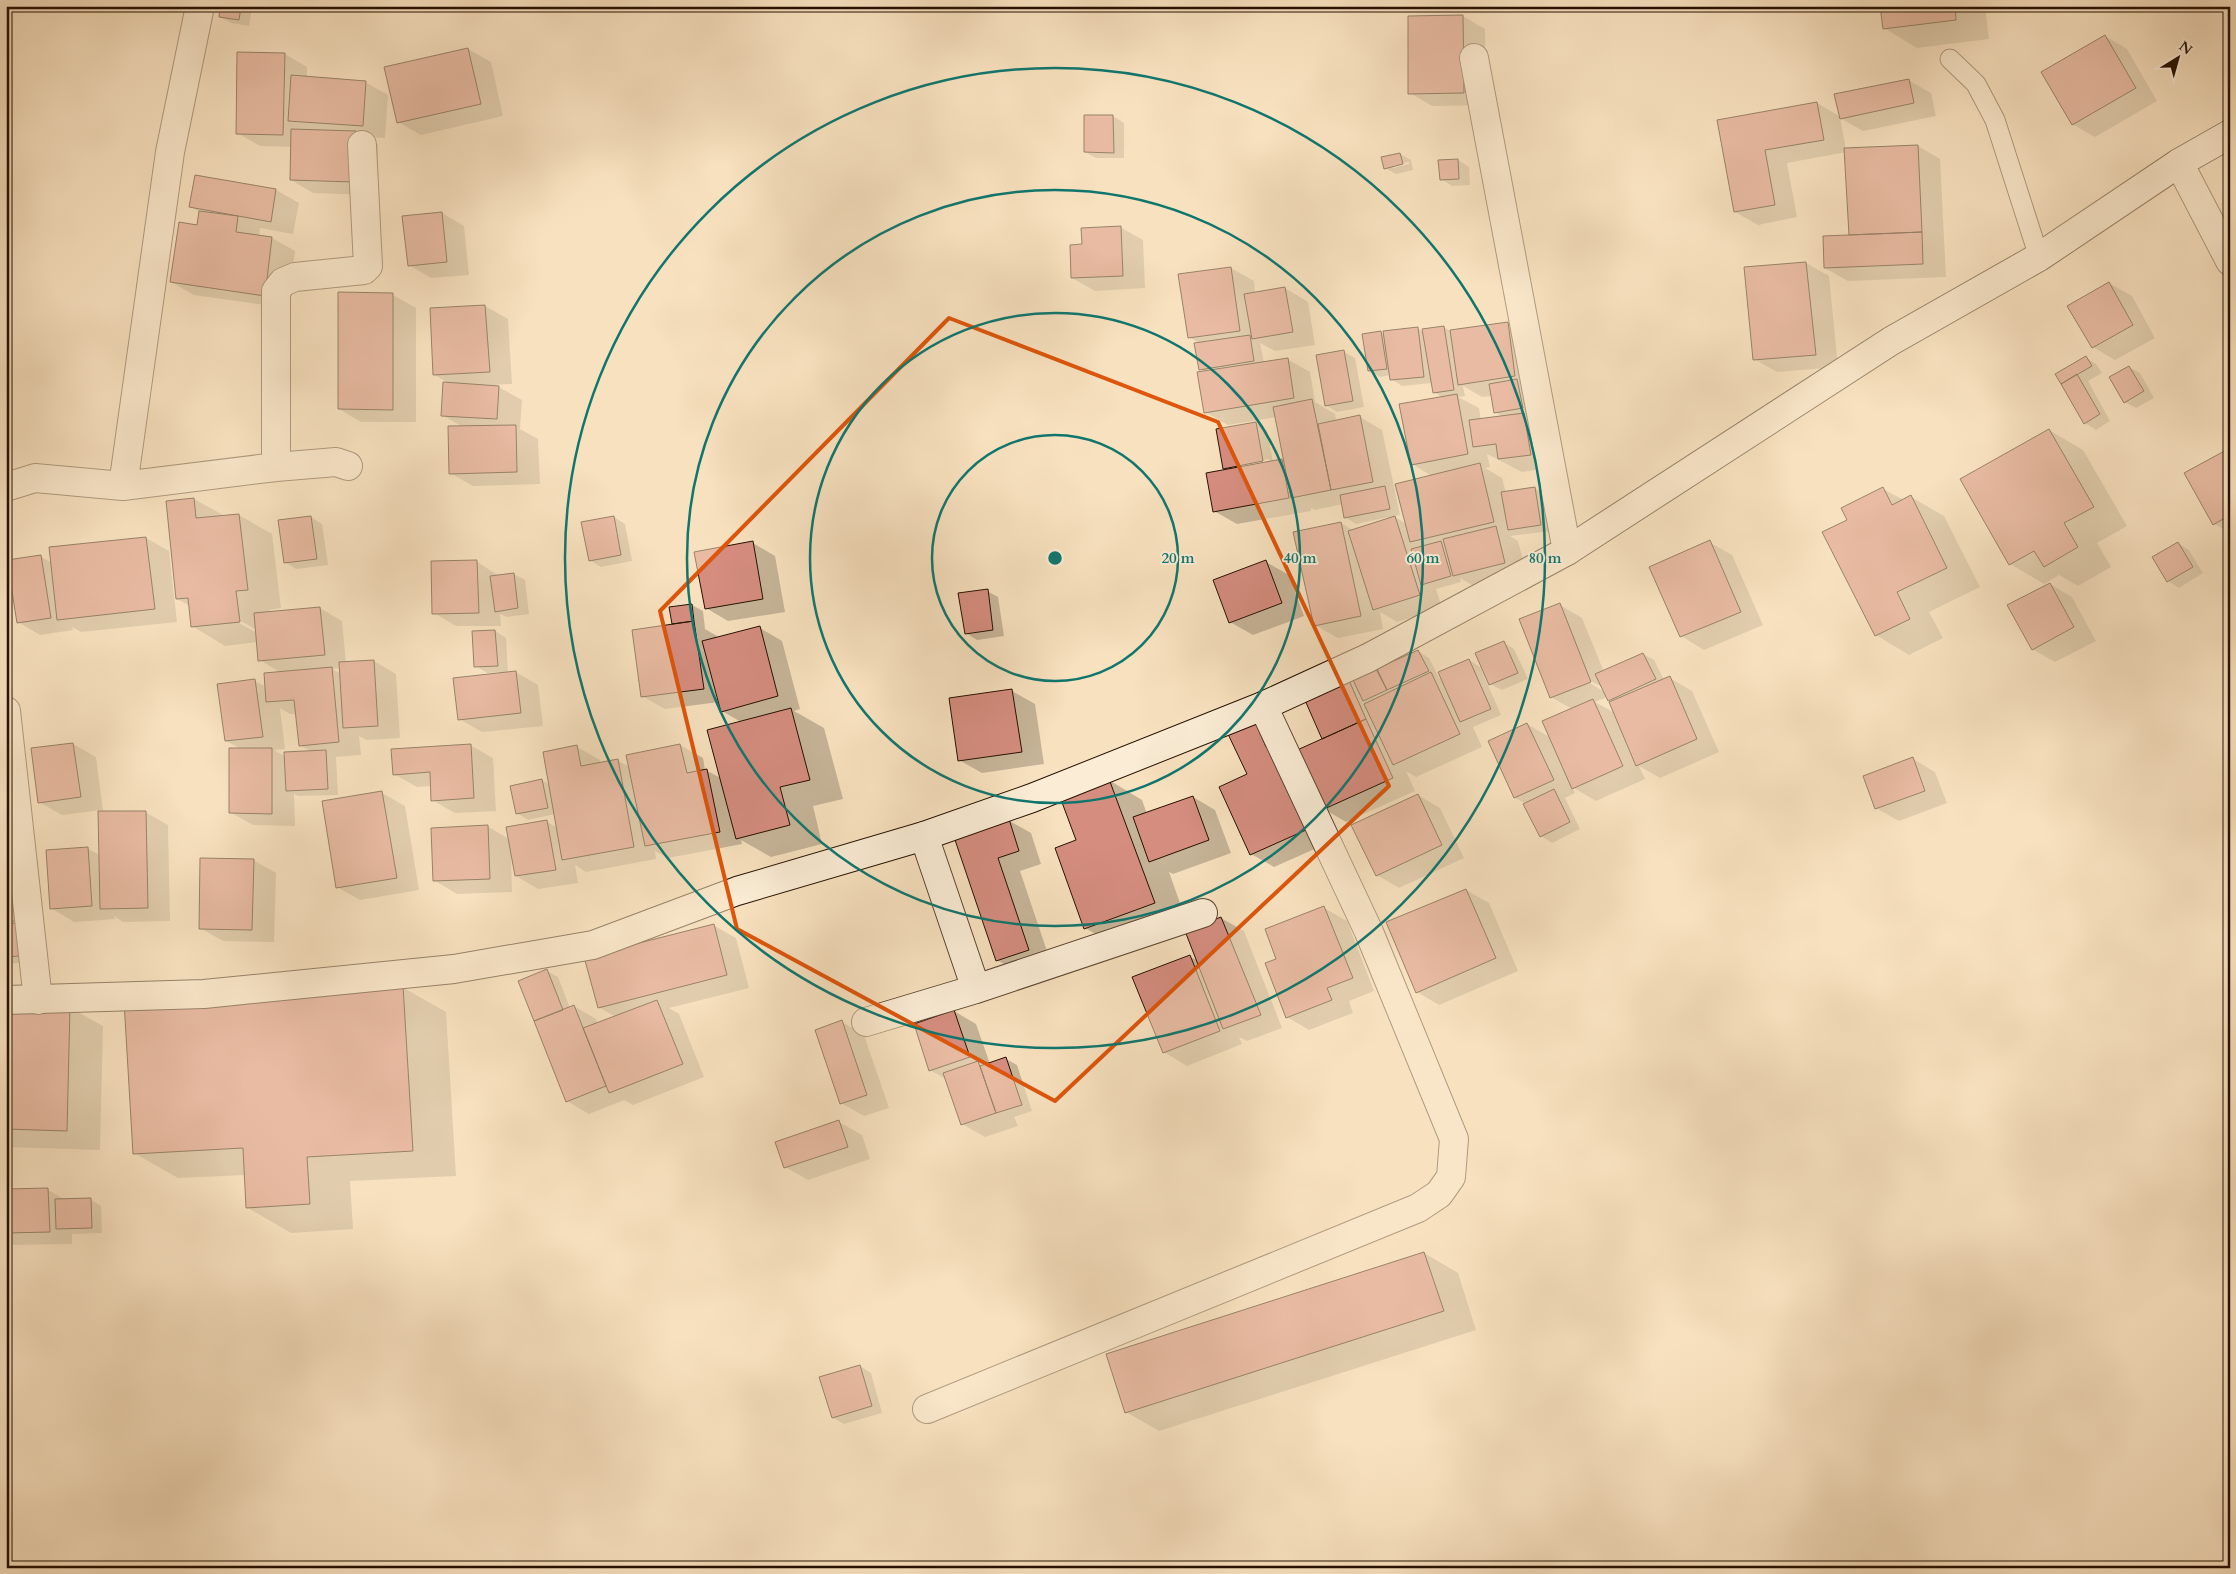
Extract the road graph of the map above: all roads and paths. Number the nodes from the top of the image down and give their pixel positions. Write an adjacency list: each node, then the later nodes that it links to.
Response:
1 (200, 6): 11 (street)
2 (1474, 58): 13 (street)
3 (1950, 59): 7 (lane)
4 (2230, 134): 6 (street)
5 (362, 145): 10 (street)
6 (2179, 163): 7 (street); 8 (street)
7 (2039, 257): 13 (street)
8 (2230, 261)
9 (348, 466): 10 (street)
10 (276, 467): 11 (street)
11 (123, 486): 12 (street)
12 (6, 487)
13 (1567, 551): 14 (street)
14 (1263, 706): 16 (street); 22 (street)
15 (6, 711): 20 (street)
16 (924, 836): 18 (street); 20 (street)
17 (1203, 913): 18 (street)
18 (976, 989): 21 (street)
19 (6, 1000): 20 (street)
20 (38, 1000)
21 (866, 1022)
22 (927, 1410)

